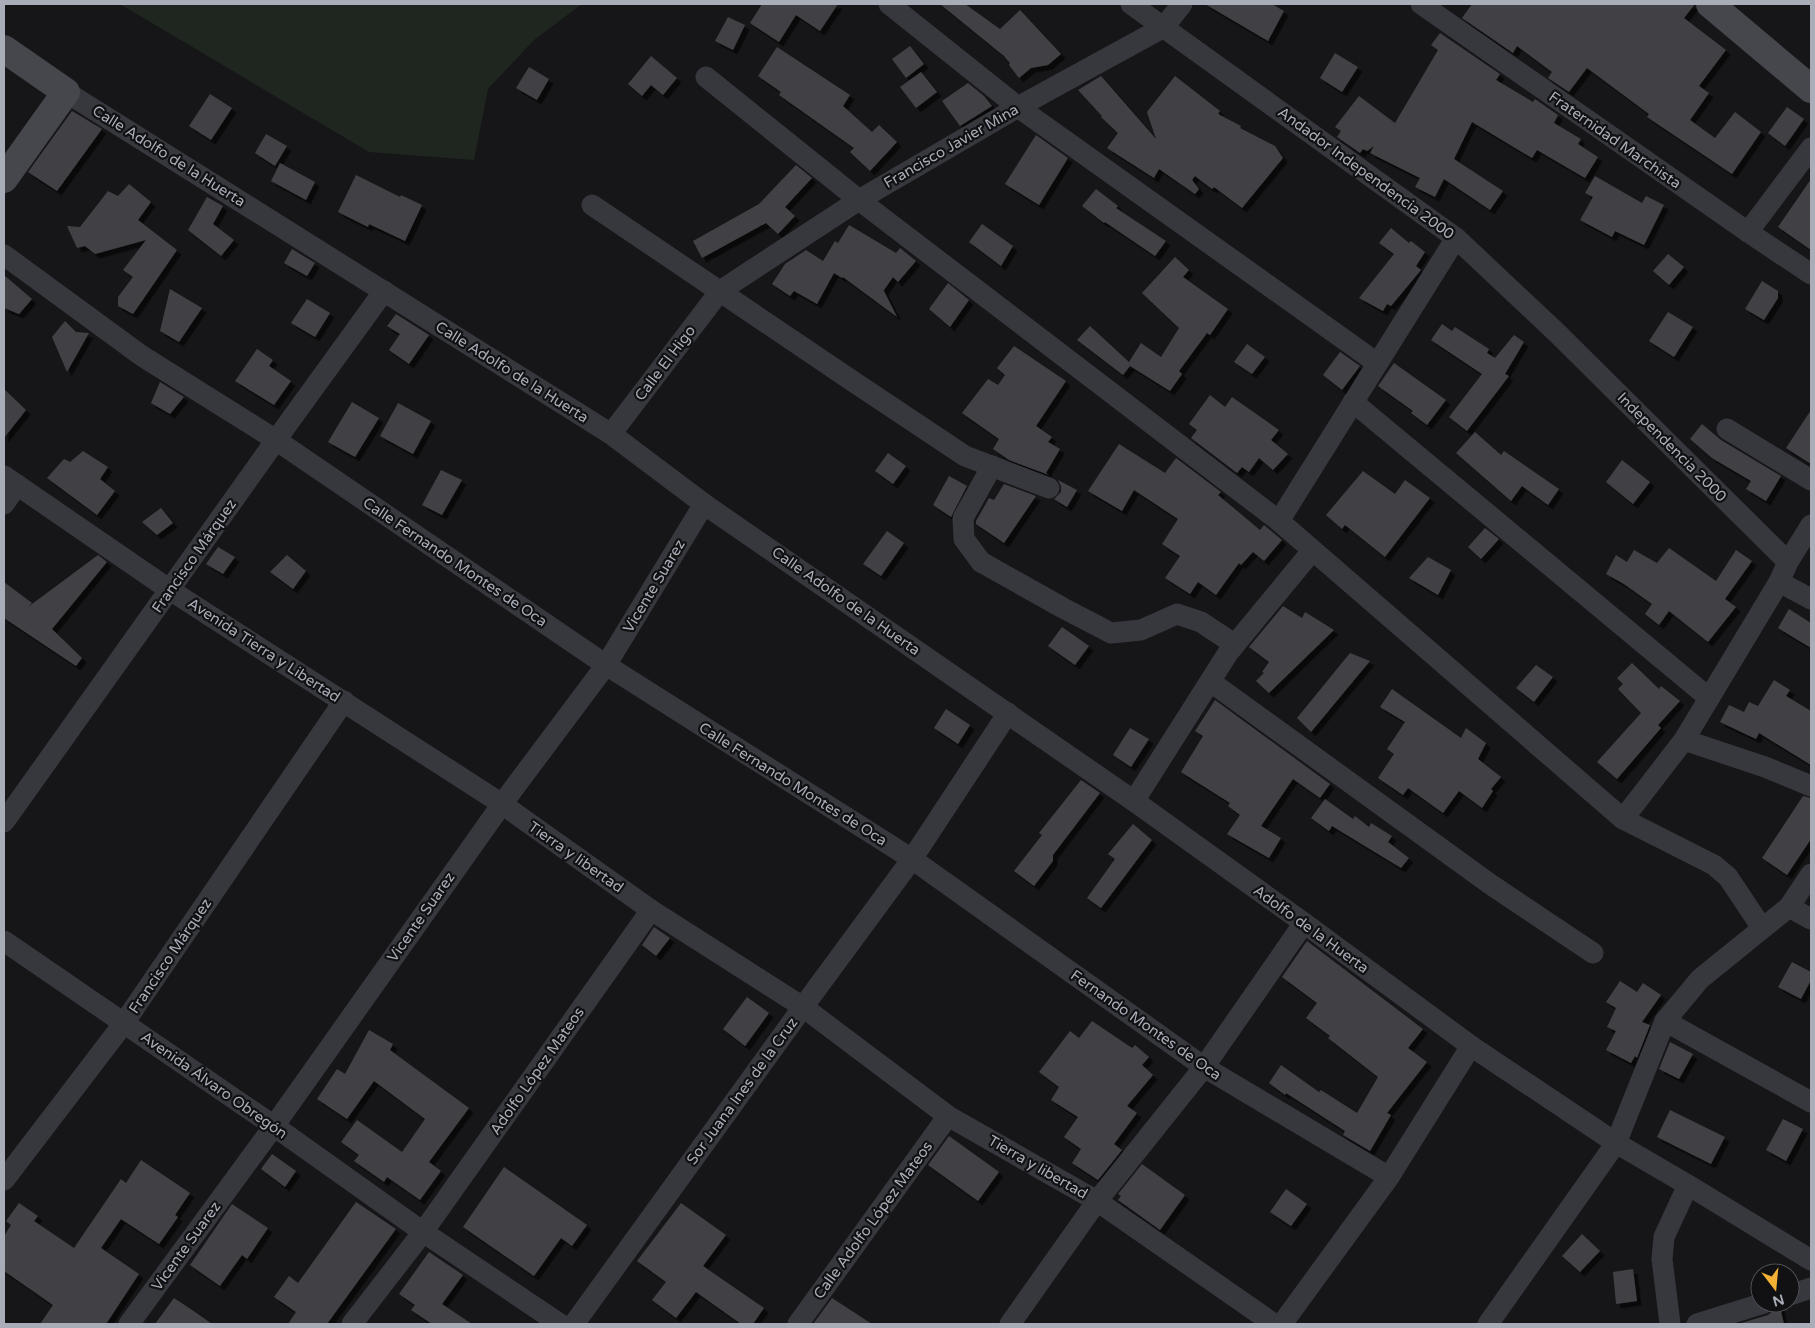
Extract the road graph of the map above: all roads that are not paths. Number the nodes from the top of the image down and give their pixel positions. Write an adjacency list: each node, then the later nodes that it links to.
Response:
1 (889, 4): 11 (street)
2 (1131, 4): 6 (street)
3 (1182, 4): 6 (street, Francisco Javier Mina)
4 (1421, 4): 16 (street, Fraternidad Marchista)
5 (1710, 4): 9 (street)
6 (1164, 27): 11 (street, Francisco Javier Mina); 17 (street, Andador Independencia 2000)
7 (4, 49): 10 (street, Calle Adolfo de la Huerta)
8 (706, 77): 14 (street)
9 (1811, 89)
10 (66, 92): 13 (street); 20 (street, Calle Adolfo de la Huerta)
11 (1018, 107): 14 (street, Francisco Javier Mina); 23 (street)
12 (1811, 148): 16 (street)
13 (4, 179)
14 (859, 200): 21 (street, Francisco Javier Mina); 34 (street)
15 (592, 205): 21 (street)
16 (1748, 232): 19 (street, Fraternidad Marchista)
17 (1456, 238): 22 (street, Andador Independencia 2000); 23 (street)
18 (4, 255): 27 (street, Calle Fernando Montes de Oca)
19 (1811, 274)
20 (384, 291): 26 (street, Calle Adolfo de la Huerta); 27 (street, Francisco Márquez)
21 (720, 291): 26 (street, Calle El Higo); 28 (street)
22 (1556, 332): 37 (street, Independencia 2000)
23 (1377, 363): 24 (street)
24 (1353, 402): 34 (street); 44 (street)
25 (1727, 429): 30 (street)
26 (611, 434): 33 (street, Calle Adolfo de la Huerta)
27 (276, 440): 39 (street, Francisco Márquez); 42 (street, Calle Fernando Montes de Oca)
28 (992, 466): 31 (street); 41 (street)
29 (11, 480): 32 (street); 39 (street, Avenida Tierra y Libertad)
30 (1811, 480)
31 (1049, 488)
32 (4, 504)
33 (704, 504): 42 (street, Vicente Suarez); 46 (street, Calle Adolfo de la Huerta)
34 (1279, 521): 36 (street)
35 (1811, 526): 37 (street)
36 (1312, 551): 41 (street); 51 (street)
37 (1788, 562): 38 (street)
38 (1779, 582): 40 (street); 44 (street)
39 (170, 590): 45 (street, Avenida Tierra y Libertad); 52 (street, Francisco Márquez)
40 (1811, 599)
41 (1234, 644): 43 (street)
42 (606, 665): 50 (street, Vicente Suarez); 53 (street, Calle Fernando Montes de Oca)
43 (1211, 682): 49 (street); 61 (street)
44 (1709, 698): 47 (street)
45 (344, 701): 50 (street, Avenida Tierra y Libertad); 64 (street, Francisco Márquez)
46 (1008, 713): 49 (street, Adolfo de la Huerta); 53 (street, Sor Juana Ines de la Cruz)
47 (1684, 740): 48 (street); 51 (street)
48 (1811, 786)
49 (1134, 801): 58 (street, Adolfo de la Huerta)
50 (502, 804): 56 (street, Tierra y libertad); 69 (street, Vicente Suarez)
51 (1623, 819): 59 (street)
52 (4, 822)
53 (912, 860): 62 (street, Sor Juana Ines de la Cruz); 66 (street, Fernando Montes de Oca)
54 (1811, 874): 55 (street)
55 (1789, 907): 57 (street); 59 (street)
56 (651, 910): 62 (street); 75 (street, Adolfo López Mateos)
57 (1811, 919)
58 (1304, 923): 65 (street, Adolfo de la Huerta); 66 (street)
59 (1762, 928): 63 (street)
60 (4, 941): 64 (street, Avenida Álvaro Obregón)
61 (1593, 953)
62 (802, 1007): 68 (street, Tierra y libertad); 81 (street, Sor Juana Ines de la Cruz)
63 (1665, 1020): 67 (street); 70 (street)
64 (124, 1023): 69 (street, Avenida Álvaro Obregón); 72 (street, Francisco Márquez)
65 (1471, 1046): 70 (street, Adolfo de la Huerta); 71 (street)
66 (1204, 1067): 71 (street, Fernando Montes de Oca); 74 (street)
67 (1811, 1102)
68 (948, 1116): 74 (street, Tierra y libertad); 82 (street, Calle Adolfo López Mateos)
69 (274, 1126): 75 (street, Avenida Álvaro Obregón); 78 (street, Vicente Suarez)
70 (1616, 1143): 73 (street, Adolfo de la Huerta); 86 (street)
71 (1389, 1177): 85 (street)
72 (4, 1180)
73 (1688, 1184): 76 (street, Adolfo de la Huerta); 87 (street)
74 (1097, 1200): 83 (street); 84 (street, Tierra y libertad)
75 (423, 1232): 79 (street); 80 (street, Avenida Álvaro Obregón)
76 (1811, 1260)
77 (1750, 1307): 88 (street)
78 (129, 1324)
79 (352, 1324)
80 (560, 1324)
81 (574, 1324)
82 (798, 1324)
83 (1010, 1324)
84 (1274, 1324)
85 (1282, 1324)
86 (1488, 1324)
87 (1670, 1324)
88 (1697, 1324)

